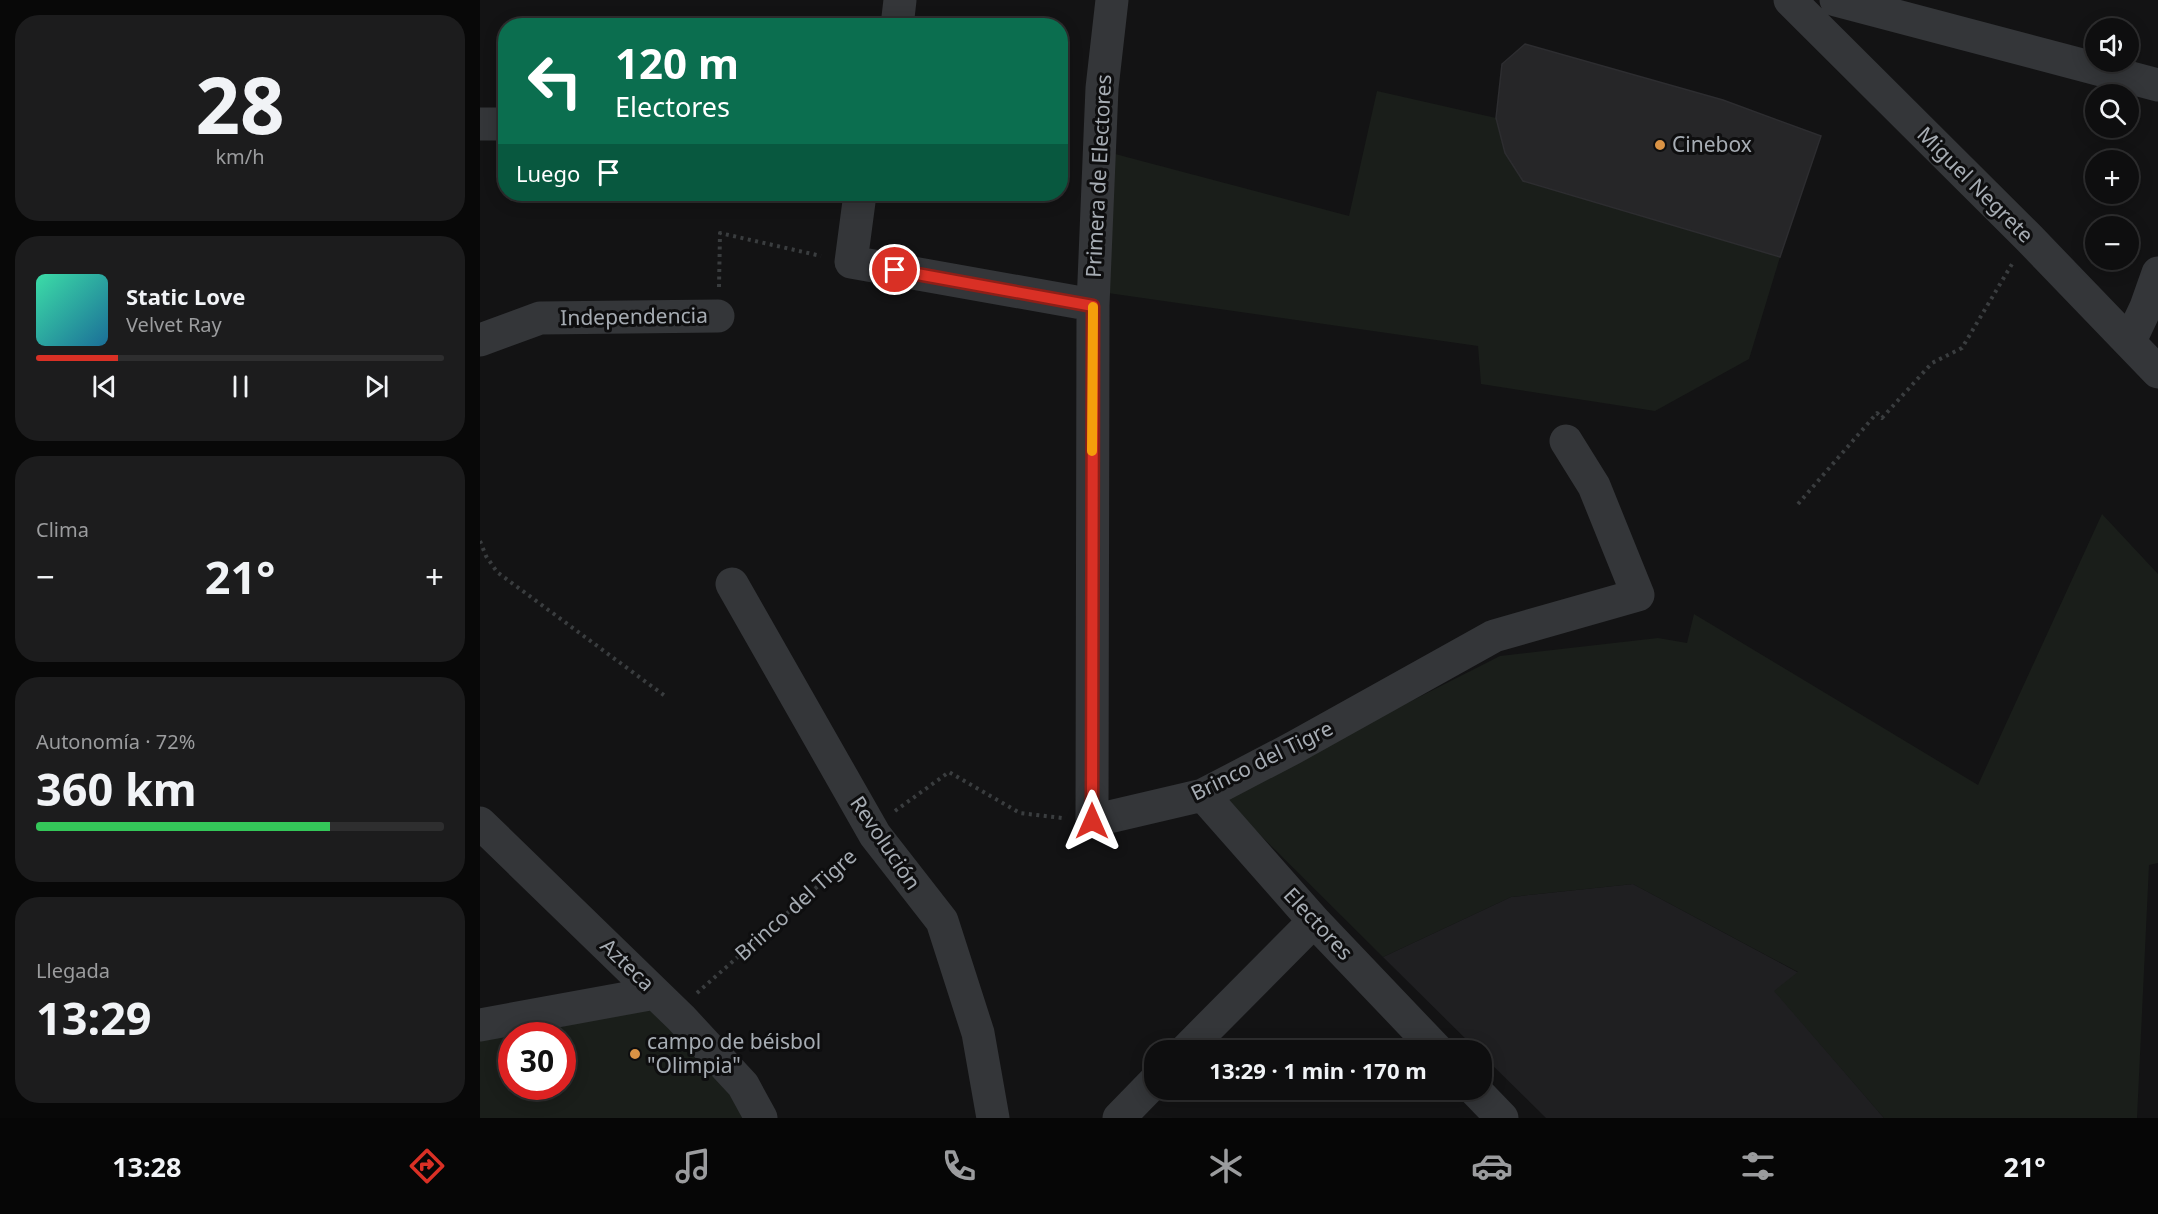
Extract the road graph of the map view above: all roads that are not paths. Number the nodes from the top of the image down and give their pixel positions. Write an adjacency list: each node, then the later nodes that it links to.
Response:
1 (900, 0): 5 (street)
2 (1112, 0): 11 (street, Primera de Electores)
3 (1791, 0): 14 (street, Miguel Negrete)
4 (1836, 0): 6 (street)
5 (898, 18)
6 (2158, 85)
7 (480, 124): 8 (street)
8 (498, 124)
9 (859, 201): 11 (street)
10 (2158, 273): 14 (street)
11 (1093, 306): 19 (street, Primera de Electores)
12 (718, 316): 13 (street, Independencia)
13 (480, 340)
14 (2130, 341): 15 (street, Miguel Negrete)
15 (2158, 372)
16 (1566, 441): 18 (street, Brinco del Tigre)
17 (732, 584): 29 (street, Revolución)
18 (1203, 795): 19 (street, Brinco del Tigre); 21 (street, Electores)
19 (1092, 821)
20 (480, 823): 22 (street, Azteca)
21 (1314, 921): 24 (street); 25 (street, Electores)
22 (665, 1003): 23 (street); 28 (street, Azteca)
23 (480, 1025)
24 (1196, 1040)
25 (1427, 1040)
26 (1144, 1093): 30 (street)
27 (1485, 1100): 31 (street)
28 (761, 1118)
29 (994, 1118)
30 (1119, 1118)
31 (1502, 1118)

